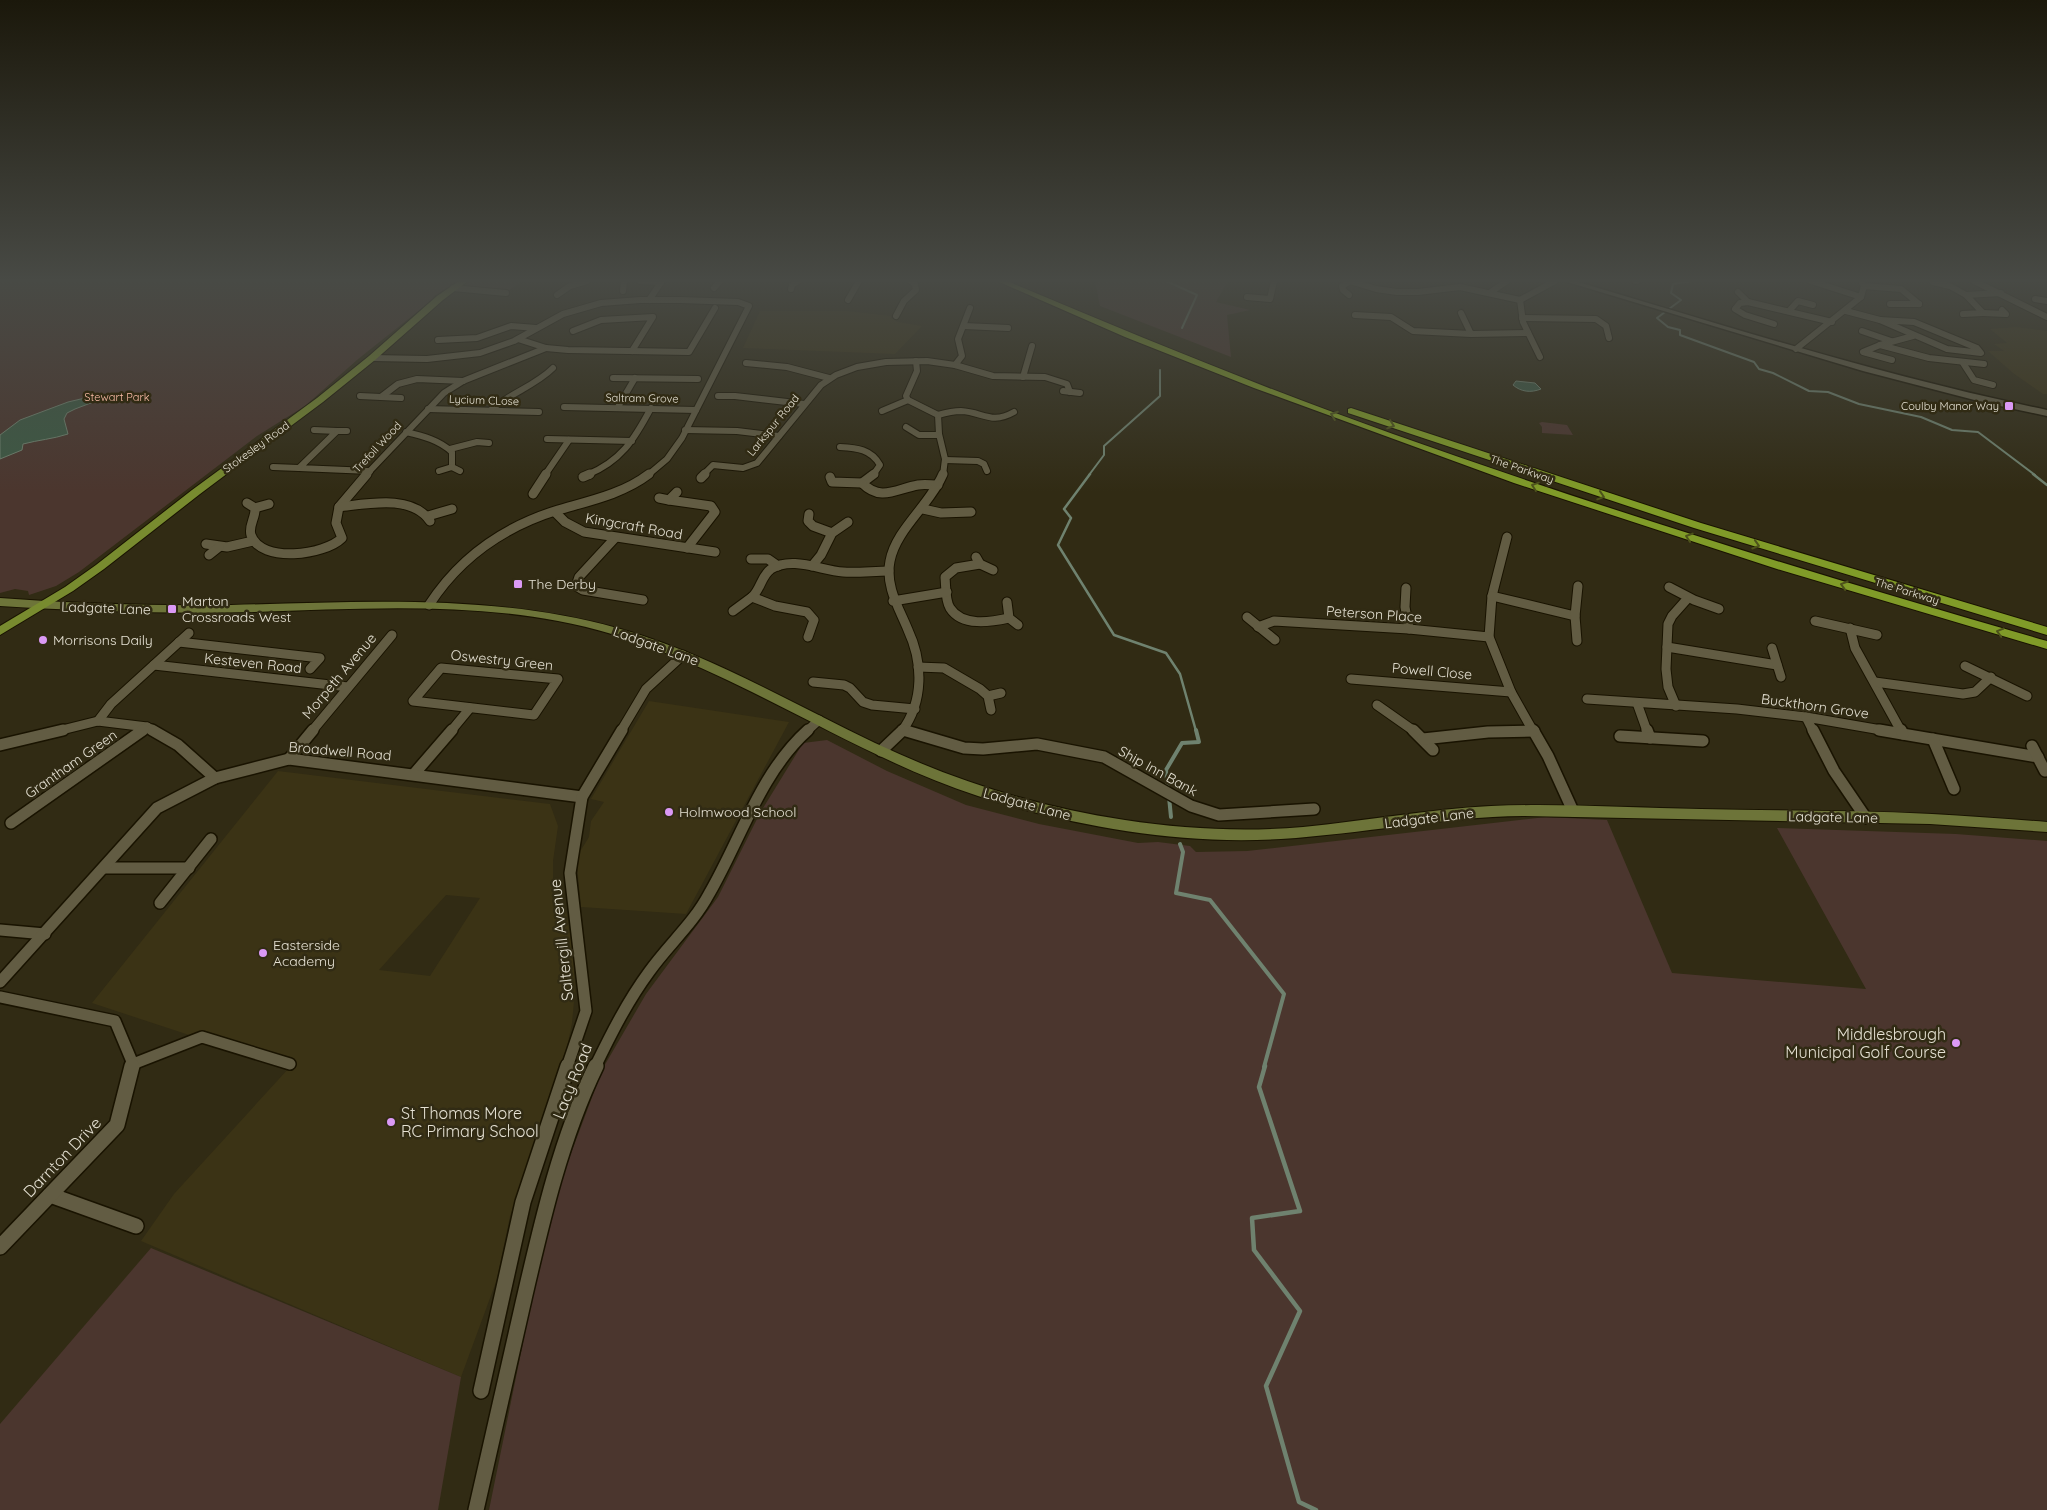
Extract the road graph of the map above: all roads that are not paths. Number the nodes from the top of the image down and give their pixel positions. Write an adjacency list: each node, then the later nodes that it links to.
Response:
1 (379, 351): 16 (main road, Stokesley Road)
2 (484, 351): 16 (street)
3 (537, 351): 31 (street, Trefoil Wood)
4 (659, 351): 14 (street)
5 (726, 351): 46 (street)
6 (961, 351): 23 (street)
7 (1030, 351): 25 (street)
8 (1169, 351): 144 (highway, The Parkway, one-way to 8)
9 (1191, 351): 135 (highway, The Parkway, one-way to 135)
10 (1537, 351): 15 (street)
11 (1805, 351): 50 (street)
12 (1864, 351): 19 (street)
13 (1902, 351): 20 (street)
14 (690, 352): 17 (street)
15 (1540, 357)
16 (372, 358): 123 (main road, Stokesley Road)
17 (686, 360)
18 (916, 360): 23 (street, Larkspur Road); 28 (street, Larkspur Road); 30 (street)
19 (1892, 360)
20 (1963, 362): 22 (street); 33 (street)
21 (746, 363): 28 (street)
22 (1984, 364)
23 (955, 365): 25 (street, Larkspur Road)
24 (538, 371): 45 (street)
25 (1023, 377): 34 (street, Larkspur Road)
26 (613, 378): 27 (street)
27 (635, 378): 29 (street); 42 (street)
28 (829, 378): 40 (street, Larkspur Road)
29 (698, 379)
30 (913, 380): 32 (street); 39 (street)
31 (463, 381): 37 (street); 44 (street, Trefoil Wood)
32 (923, 381)
33 (1993, 386)
34 (1080, 392)
35 (360, 396): 37 (street)
36 (718, 396): 40 (street)
37 (381, 397): 38 (street)
38 (401, 398)
39 (908, 400): 47 (street); 51 (street)
40 (804, 404): 59 (street, Larkspur Road)
41 (564, 407): 42 (street, Saltram Grove)
42 (618, 408): 43 (street, Saltram Grove)
43 (651, 408): 46 (street, Saltram Grove); 62 (street)
44 (428, 409): 45 (street, Lycium CLose); 57 (street, Trefoil Wood)
45 (491, 410): 48 (street, Lycium CLose)
46 (696, 410): 53 (street)
47 (882, 411)
48 (540, 412)
49 (1014, 412): 51 (street)
50 (2047, 413)
51 (938, 415): 58 (street)
52 (314, 430): 54 (street)
53 (685, 430): 59 (street); 94 (street)
54 (337, 431): 55 (street); 73 (street)
55 (347, 431)
56 (907, 431): 58 (street)
57 (406, 432): 65 (street); 75 (street, Trefoil Wood)
58 (938, 435): 67 (street)
59 (779, 436): 70 (street, Larkspur Road)
60 (547, 439): 61 (street)
61 (569, 440): 62 (street); 83 (street)
62 (632, 441): 78 (street)
63 (489, 443): 65 (street)
64 (840, 448): 80 (street)
65 (451, 452): 72 (street)
66 (990, 456): 68 (street)
67 (945, 460): 68 (street); 81 (street)
68 (982, 462): 77 (street)
69 (702, 463): 70 (street, Larkspur Road)
70 (713, 465): 79 (street)
71 (273, 467): 73 (street)
72 (452, 467): 74 (street); 76 (street)
73 (299, 468): 75 (street)
74 (460, 470)
75 (370, 471): 89 (street, Trefoil Wood)
76 (439, 471)
77 (987, 471)
78 (583, 477)
79 (701, 478)
80 (862, 483): 81 (street); 82 (street)
81 (938, 485): 92 (street)
82 (824, 487)
83 (549, 488)
84 (676, 492): 86 (street)
85 (659, 498): 86 (street)
86 (669, 500): 103 (street)
87 (247, 503): 90 (street)
88 (269, 504): 90 (street)
89 (339, 507): 91 (street); 100 (street)
90 (254, 508): 100 (street)
91 (452, 509)
92 (923, 509): 93 (street); 110 (street)
93 (973, 511)
94 (555, 512): 99 (street, Kingcraft Road); 122 (street)
95 (809, 514): 97 (street)
96 (848, 522): 97 (street)
97 (832, 533): 108 (street)
98 (1506, 537): 115 (street)
99 (614, 538): 103 (street, Kingcraft Road); 118 (street)
100 (254, 541): 102 (street)
101 (206, 544): 102 (street)
102 (219, 547): 105 (street)
103 (687, 548): 104 (street, Kingcraft Road)
104 (715, 552)
105 (209, 555)
106 (751, 559): 107 (street)
107 (778, 566): 108 (street); 116 (street)
108 (812, 566): 110 (street)
109 (993, 570): 114 (street)
110 (889, 571): 119 (street)
111 (1578, 586): 126 (street)
112 (1669, 587): 117 (street)
113 (1406, 588): 133 (street)
114 (947, 592): 119 (street); 127 (street)
115 (1492, 596): 126 (street); 140 (street)
116 (752, 597): 125 (street); 139 (street)
117 (1688, 598): 124 (street); 145 (street)
118 (643, 600)
119 (893, 600): 151 (street)
120 (0, 602): 123 (main road, Ladgate Lane)
121 (1007, 602): 127 (street)
122 (429, 605): 123 (main road, Ladgate Lane); 147 (main road, Ladgate Lane)
123 (42, 606): 134 (main road, Stokesley Road)
124 (1719, 609)
125 (733, 612)
126 (1575, 616): 142 (street)
127 (1009, 618): 130 (street)
128 (1247, 618): 131 (street)
129 (1815, 621): 132 (street)
130 (1018, 626)
131 (1258, 627): 133 (street, Peterson Place); 141 (street)
132 (1850, 628): 138 (street); 157 (street)
133 (1409, 629): 140 (street, Peterson Place)
134 (0, 630)
135 (2047, 631)
136 (189, 633): 143 (street)
137 (392, 635): 158 (street, Morpeth Avenue)
138 (1877, 635)
139 (808, 637)
140 (1489, 637): 159 (street)
141 (1275, 640)
142 (1577, 641)
143 (179, 642): 148 (street); 152 (street)
144 (2047, 645)
145 (1667, 647): 149 (street); 166 (street)
146 (1772, 648): 149 (street)
147 (683, 655): 171 (main road, Ladgate Lane); 192 (street, Saltergill Avenue)
148 (154, 665): 158 (street, Kesteven Road); 172 (street)
149 (1777, 665): 153 (street)
150 (1965, 666): 154 (street)
151 (918, 667): 161 (street); 168 (street)
152 (310, 669)
153 (1781, 677)
154 (1991, 677): 157 (street); 162 (street)
155 (1351, 679): 159 (street, Powell Close)
156 (813, 682): 168 (street)
157 (1876, 682): 176 (street)
158 (348, 687): 187 (street, Morpeth Avenue)
159 (1511, 692): 175 (street)
160 (1001, 693): 161 (street)
161 (988, 696): 169 (street)
162 (2027, 696)
163 (1587, 699): 164 (street, Buckthorn Grove)
164 (1637, 703): 166 (street, Buckthorn Grove); 178 (street)
165 (1376, 705): 179 (street)
166 (1676, 706): 170 (street, Buckthorn Grove)
167 (470, 708): 167 (street, Oswestry Green); 189 (street)
168 (915, 709): 174 (street)
169 (991, 710)
170 (1806, 717): 176 (street, Buckthorn Grove); 195 (street)
171 (819, 720): 185 (main road, Ladgate Lane); 212 (street, Lacy Road)
172 (98, 721): 173 (street); 182 (street)
173 (147, 727): 190 (street); 196 (street, Grantham Green)
174 (903, 730): 185 (street); 193 (street, Ship Inn Bank)
175 (1534, 731): 179 (street); 194 (street)
176 (1903, 734): 180 (street, Buckthorn Grove)
177 (1620, 736): 178 (street)
178 (1650, 738): 181 (street)
179 (1423, 739): 184 (street)
180 (1934, 739): 186 (street, Buckthorn Grove); 191 (street)
181 (1703, 741)
182 (0, 746)
183 (2032, 746): 186 (street)
184 (1433, 750)
185 (881, 751): 194 (main road, Ladgate Lane)
186 (2038, 757): 188 (street)
187 (289, 759): 189 (street, Broadwell Road); 190 (street, Broadwell Road)
188 (2044, 771)
189 (414, 774): 192 (street, Broadwell Road)
190 (215, 778): 199 (street, Broadwell Road)
191 (1954, 788)
192 (582, 797): 211 (street, Saltergill Avenue)
193 (1314, 810)
194 (1573, 811): 195 (main road, Ladgate Lane)
195 (1866, 818): 197 (main road, Ladgate Lane)
196 (11, 823)
197 (2047, 827)
198 (211, 839): 200 (street)
199 (104, 868): 200 (street); 203 (street, Broadwell Road)
200 (189, 868): 201 (street)
201 (160, 903)
202 (0, 930): 203 (street)
203 (45, 934): 204 (street, Broadwell Road)
204 (0, 982)
205 (0, 997): 206 (street)
206 (133, 1064): 207 (street); 208 (street, Darnton Drive)
207 (290, 1064)
208 (50, 1194): 209 (street); 210 (street, Darnton Drive)
209 (136, 1226)
210 (0, 1248)
211 (481, 1391)
212 (476, 1510)

